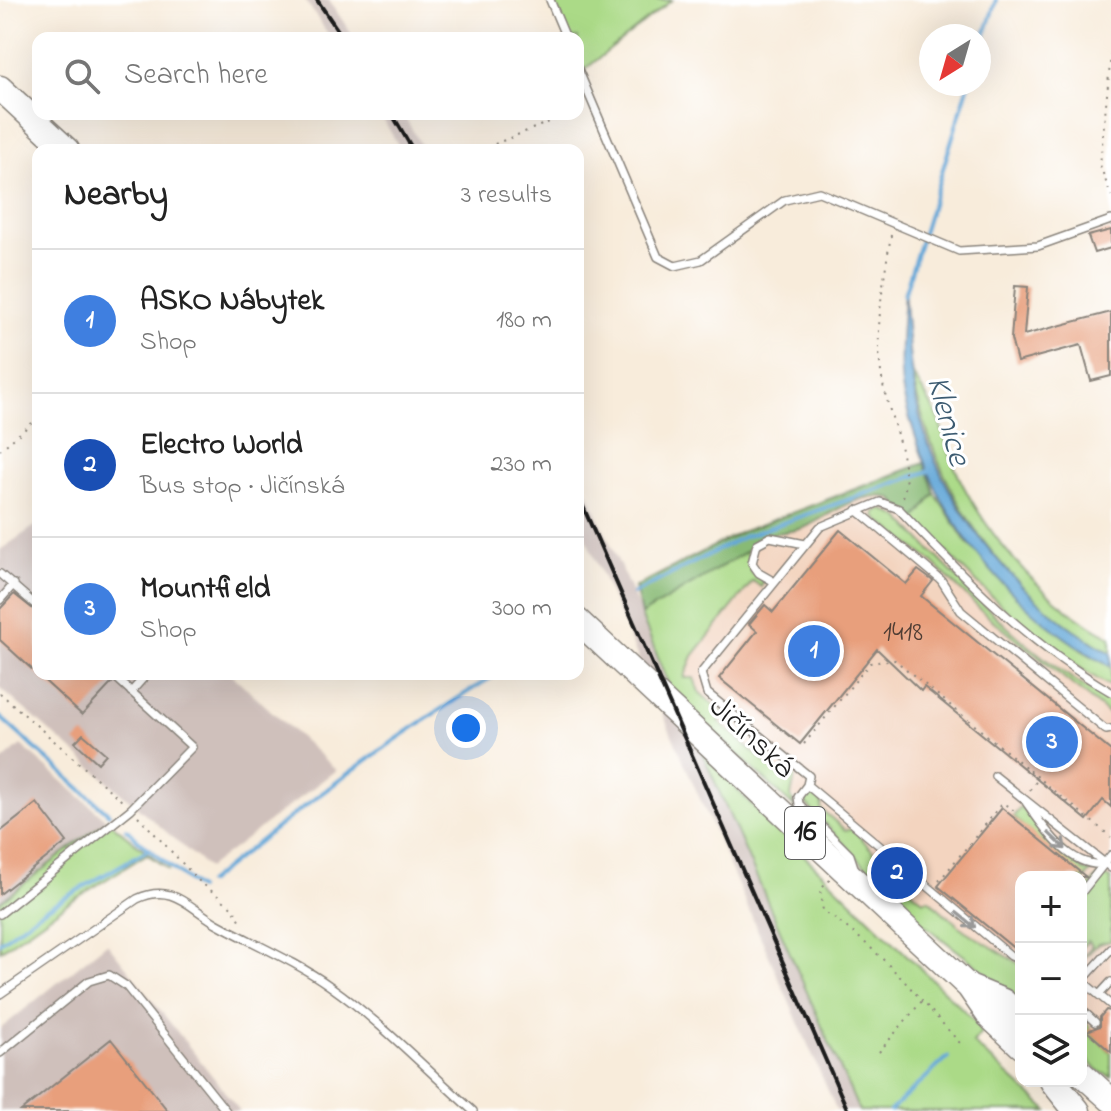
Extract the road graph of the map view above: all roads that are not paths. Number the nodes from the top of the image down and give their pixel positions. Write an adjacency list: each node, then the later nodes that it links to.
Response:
1 (550, 0): 2 (lane)
2 (563, 32)
3 (584, 83): 8 (lane)
4 (0, 88): 5 (main road)
5 (32, 118)
6 (35, 120): 7 (main road)
7 (61, 144)
8 (1111, 220)
9 (857, 510): 10 (lane); 20 (lane); 21 (lane)
10 (805, 544): 12 (lane); 12 (lane)
11 (0, 574): 13 (lane)
12 (773, 581): 23 (lane)
13 (14, 584): 14 (lane); 15 (lane)
14 (0, 600)
15 (32, 601)
16 (586, 628): 26 (main road, Jičínská / 16)
17 (118, 680): 19 (lane)
18 (142, 680): 19 (lane)
19 (131, 692): 28 (lane)
20 (1111, 692)
21 (1109, 731)
22 (995, 776): 24 (lane)
23 (807, 785): 26 (lane); 30 (lane, one-way to 30)
24 (1023, 798): 25 (lane); 25 (lane, one-way to 25)
25 (1108, 862): 27 (lane)
26 (850, 876): 34 (main road, Jičínská / 16)
27 (1087, 886)
28 (0, 914)
29 (1111, 949): 31 (lane)
30 (1015, 958)
31 (1087, 976)
32 (1111, 982): 36 (lane)
33 (1087, 986): 36 (lane)
34 (969, 987): 38 (main road, Jičínská / 16); 41 (main road, Jičínská / 16)
35 (0, 994): 48 (lane)
36 (1099, 995): 37 (lane)
37 (1111, 1005)
38 (1019, 1015)
39 (1087, 1015): 40 (lane)
40 (1095, 1022)
41 (1015, 1040)
42 (0, 1053): 47 (lane)
43 (1087, 1078): 46 (main road)
44 (1060, 1087): 49 (highway)
45 (1063, 1087): 50 (main road)
46 (1111, 1100)
47 (226, 1111)
48 (473, 1111)
49 (1077, 1111)
50 (1092, 1111)

